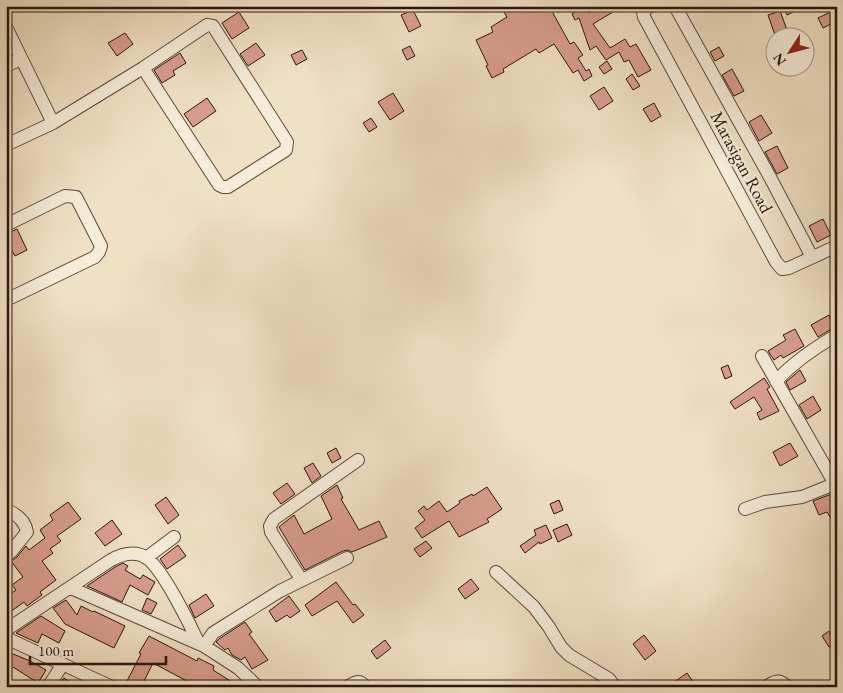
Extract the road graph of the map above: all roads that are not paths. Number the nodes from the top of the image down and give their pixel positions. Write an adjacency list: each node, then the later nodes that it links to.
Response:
1 (675, 6): 11 (street)
2 (647, 12): 11 (street, Marasigan Road)
3 (6, 27): 4 (street)
4 (22, 59): 5 (street); 7 (street)
5 (6, 66)
6 (143, 68): 6 (street); 7 (street)
7 (53, 123): 8 (street)
8 (6, 145)
9 (6, 225): 12 (street)
10 (837, 246): 11 (street, Marasigan Road)
11 (812, 257)
12 (6, 300)
13 (837, 335): 15 (street)
14 (762, 356): 15 (street)
15 (776, 381): 17 (street)
16 (358, 460): 25 (street)
17 (836, 483): 18 (street)
18 (745, 509)
19 (6, 510): 21 (street)
20 (174, 537): 22 (street)
21 (6, 555)
22 (146, 558): 26 (street); 29 (street)
23 (347, 558): 25 (street)
24 (496, 572): 37 (street)
25 (301, 579): 29 (street)
26 (71, 588): 27 (street); 29 (street)
27 (6, 630)
28 (6, 638): 30 (street)
29 (201, 645): 34 (street)
30 (63, 664): 32 (street); 33 (street)
31 (769, 685): 38 (street)
32 (48, 687)
33 (112, 687)
34 (258, 687)
35 (347, 687): 36 (street)
36 (365, 687)
37 (615, 687)
38 (787, 687)

